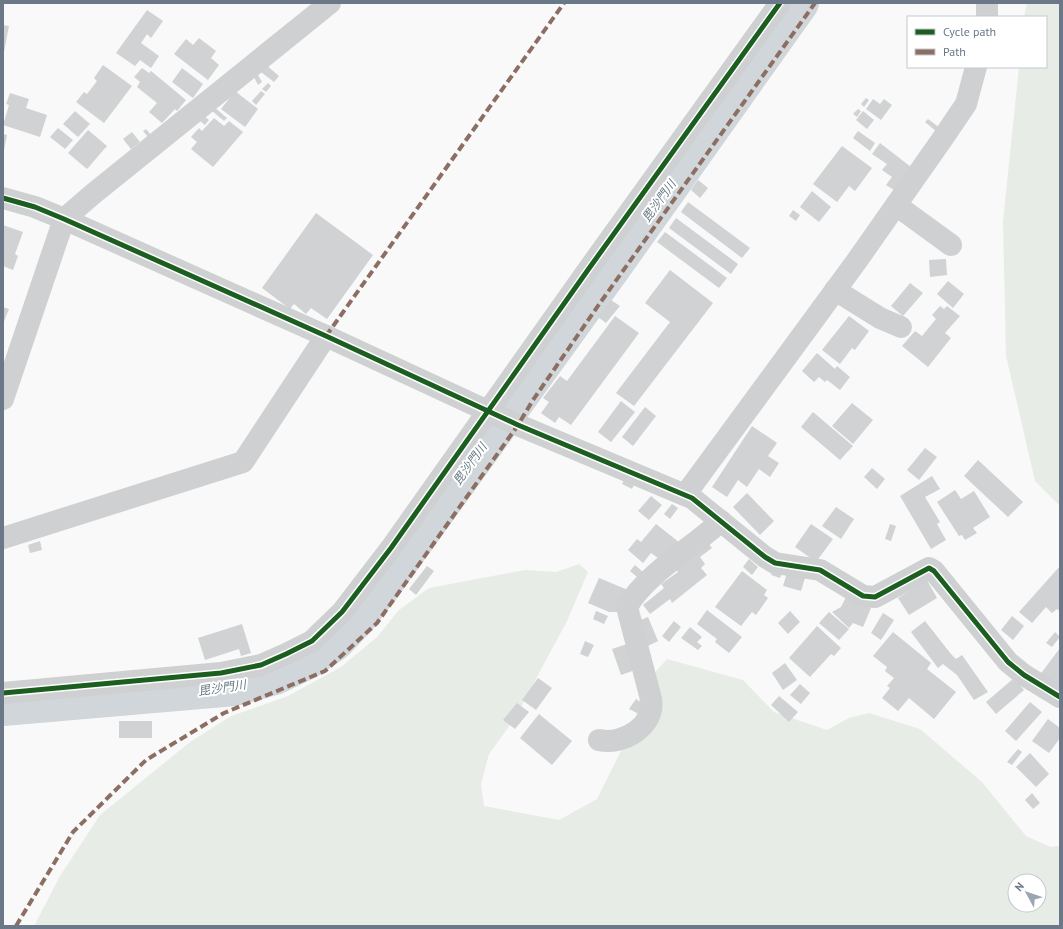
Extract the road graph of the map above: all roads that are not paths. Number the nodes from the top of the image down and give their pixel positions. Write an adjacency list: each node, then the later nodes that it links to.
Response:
1 (330, 3): 8 (street)
2 (780, 3): 14 (street)
3 (987, 3): 4 (street)
4 (987, 16)
5 (976, 68): 7 (street)
6 (3, 198): 8 (street)
7 (896, 205): 9 (street); 10 (street)
8 (64, 219): 12 (street); 13 (street)
9 (951, 245)
10 (835, 290): 11 (street); 15 (street)
11 (901, 327)
12 (326, 336): 14 (street); 17 (street)
13 (3, 399)
14 (487, 410): 15 (street); 18 (street)
15 (685, 495): 16 (street)
16 (721, 522): 19 (street); 20 (street)
17 (3, 538)
18 (3, 693)
19 (1060, 698)
20 (599, 740)

